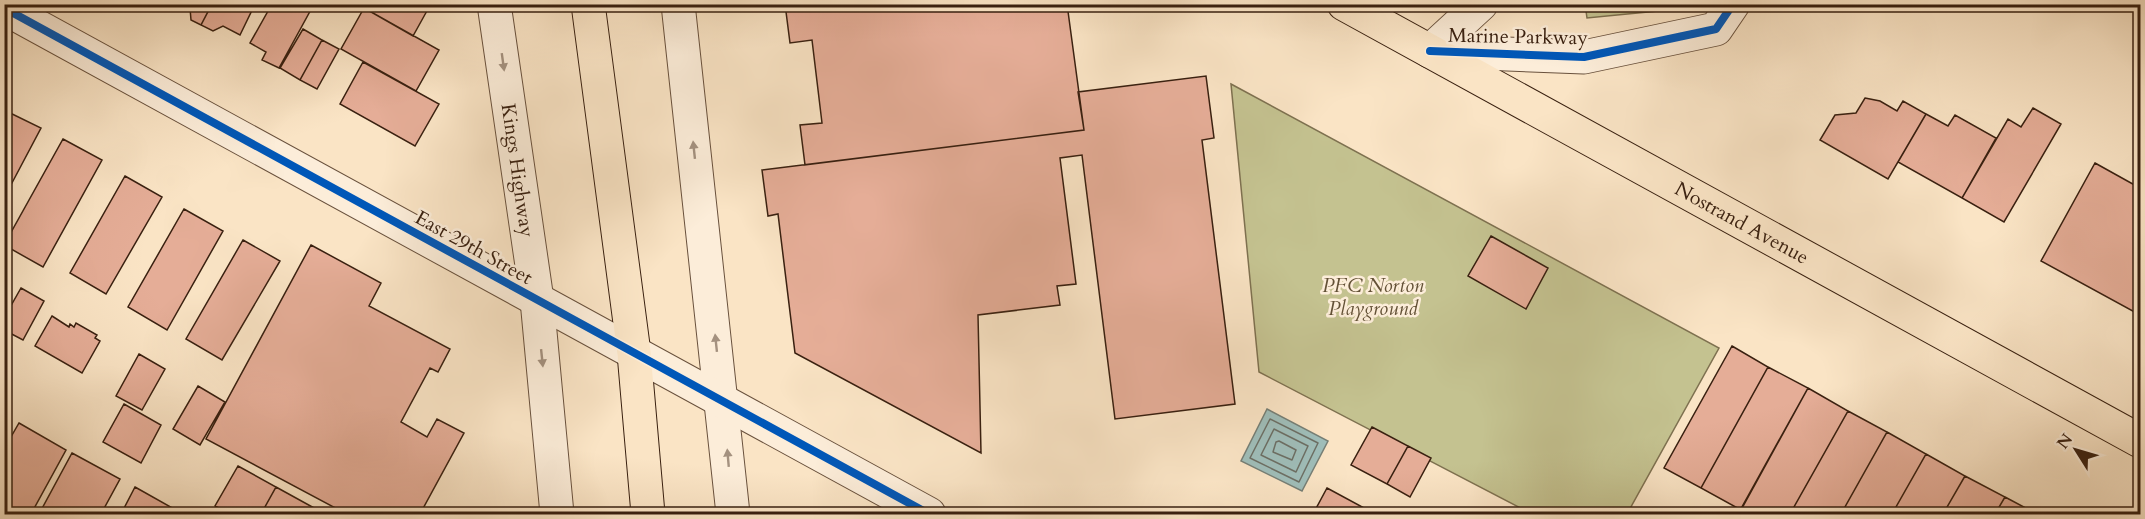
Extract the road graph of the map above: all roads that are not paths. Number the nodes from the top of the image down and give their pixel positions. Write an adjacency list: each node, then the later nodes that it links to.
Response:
1 (494, 4): 9 (street, Kings Highway, one-way to 9)
2 (588, 4): 10 (main road)
3 (678, 4): 11 (street, one-way to 3)
4 (1344, 4): 8 (main road, Nostrand Avenue)
5 (1481, 4): 8 (street, Marine Parkway)
6 (1733, 4): 8 (street, Marine Parkway)
7 (4, 8): 9 (street, East 29th Street)
8 (1430, 51): 12 (main road, Nostrand Avenue)
9 (537, 300): 10 (street, East 29th Street); 13 (street, Kings Highway, one-way to 13)
10 (634, 353): 11 (street, East 29th Street); 14 (main road)
11 (722, 401): 15 (street, one-way to 11); 16 (street, East 29th Street)
12 (2140, 441)
13 (557, 514)
14 (648, 514)
15 (733, 514)
16 (929, 514)

